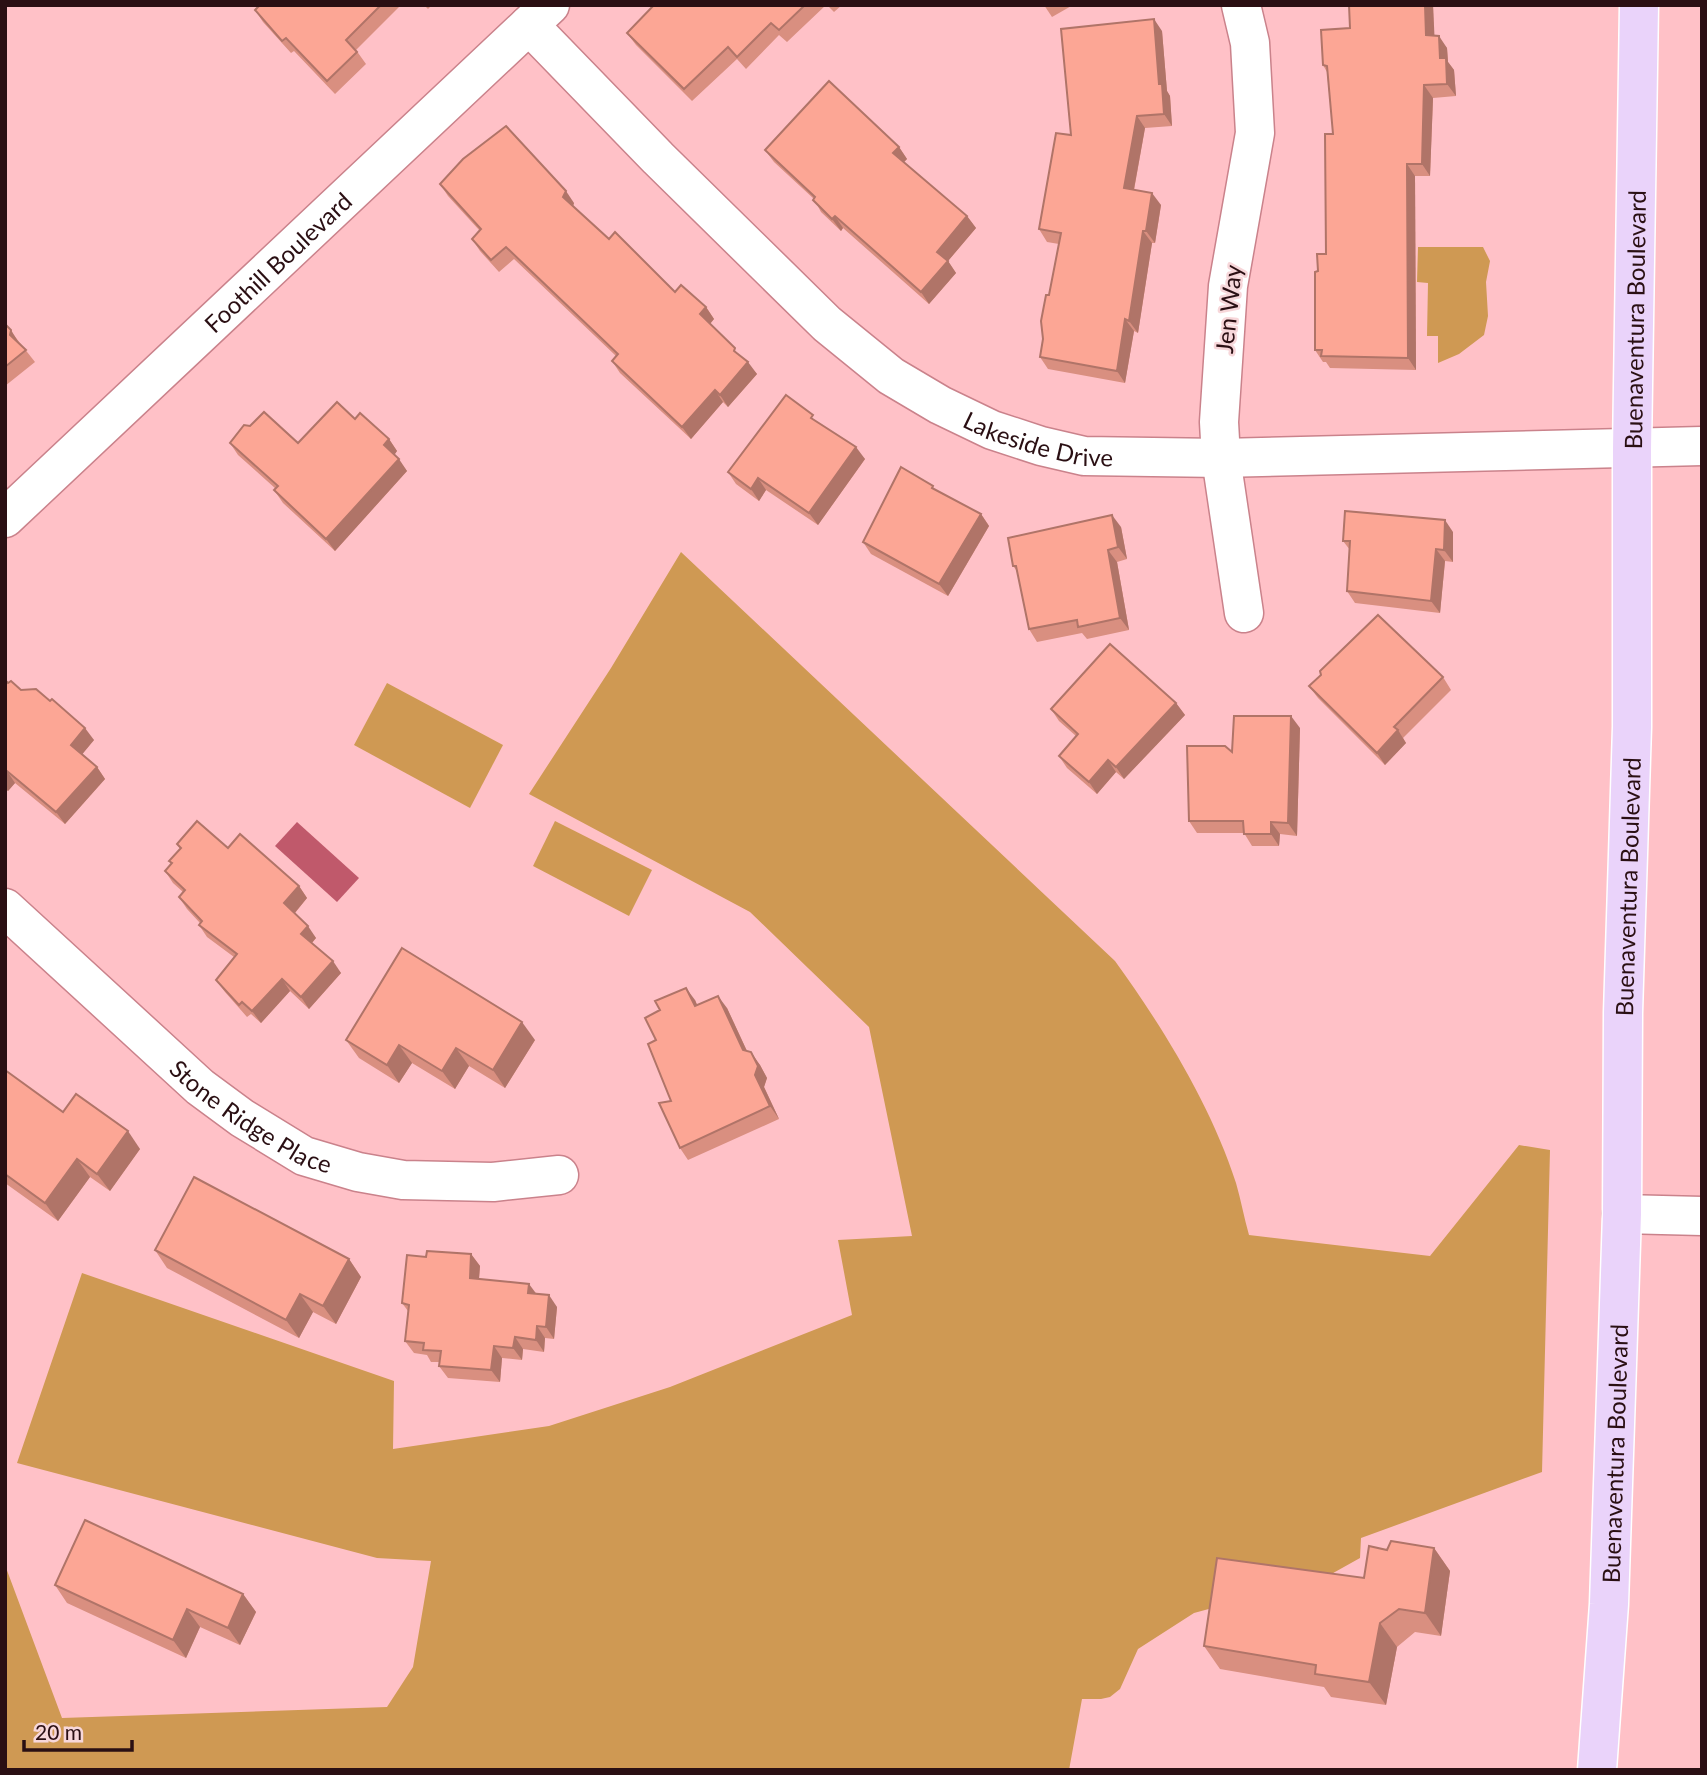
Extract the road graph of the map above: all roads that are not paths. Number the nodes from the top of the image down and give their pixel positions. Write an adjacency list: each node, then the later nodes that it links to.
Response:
1 (1241, 5): 6 (street, Jen Way)
2 (1639, 5): 5 (main road, Buenaventura Boulevard)
3 (540, 15): 6 (street, Lakeside Drive); 7 (street, Foothill Boulevard)
4 (1702, 446): 5 (street, Lakeside Drive)
5 (1632, 449): 6 (street, Lakeside Drive); 11 (main road, Buenaventura Boulevard)
6 (1221, 458): 8 (street, Jen Way)
7 (5, 518)
8 (1244, 613)
9 (5, 908): 10 (street, Stone Ridge Place)
10 (559, 1175)
11 (1622, 1214): 12 (street); 13 (main road, Buenaventura Boulevard)
12 (1702, 1216)
13 (1597, 1770)

